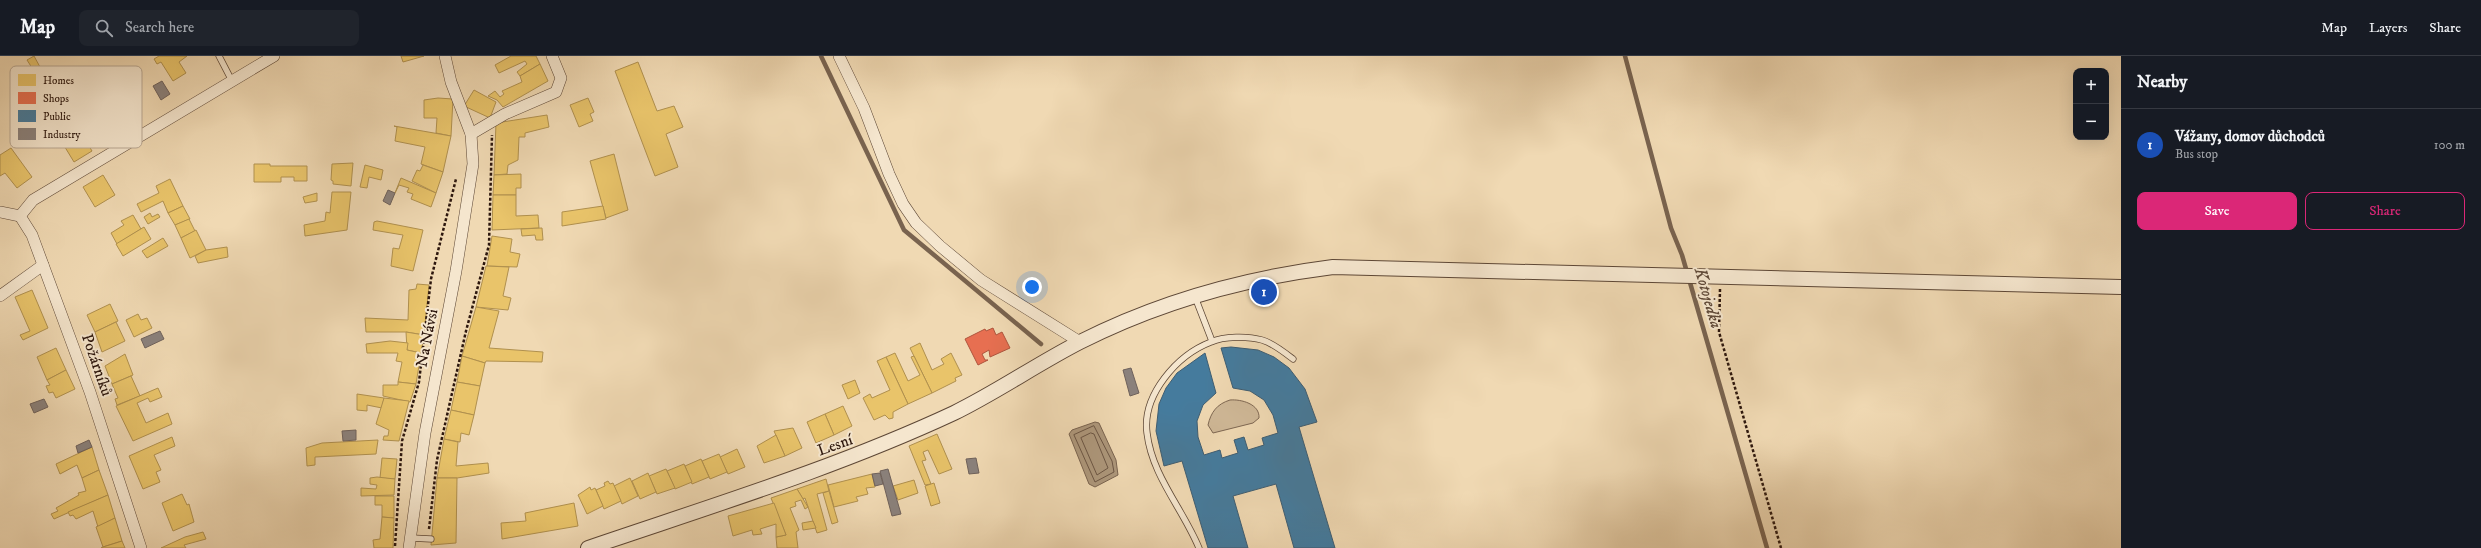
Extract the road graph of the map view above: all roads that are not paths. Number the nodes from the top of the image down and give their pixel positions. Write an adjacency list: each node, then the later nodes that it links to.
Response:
1 (219, 56): 6 (lane)
2 (274, 56): 6 (street)
3 (445, 56): 7 (street, Na Návsi)
4 (552, 56): 7 (street)
5 (839, 56): 17 (street)
6 (232, 82): 8 (street)
7 (471, 134): 20 (street, Na Návsi)
8 (142, 135)
9 (121, 148): 11 (street)
10 (0, 212): 11 (street)
11 (20, 216): 12 (street, Požárníků)
12 (43, 266): 15 (street); 21 (street, Požárníků)
13 (2121, 287): 14 (street, Lesní)
14 (1194, 295): 16 (lane); 17 (street, Lesní)
15 (0, 296)
16 (1212, 341): 18 (lane); 23 (lane)
17 (1080, 342): 22 (street, Lesní)
18 (1293, 359)
19 (430, 539): 20 (lane)
20 (410, 543)
21 (141, 548)
22 (588, 548)
23 (1199, 548)

